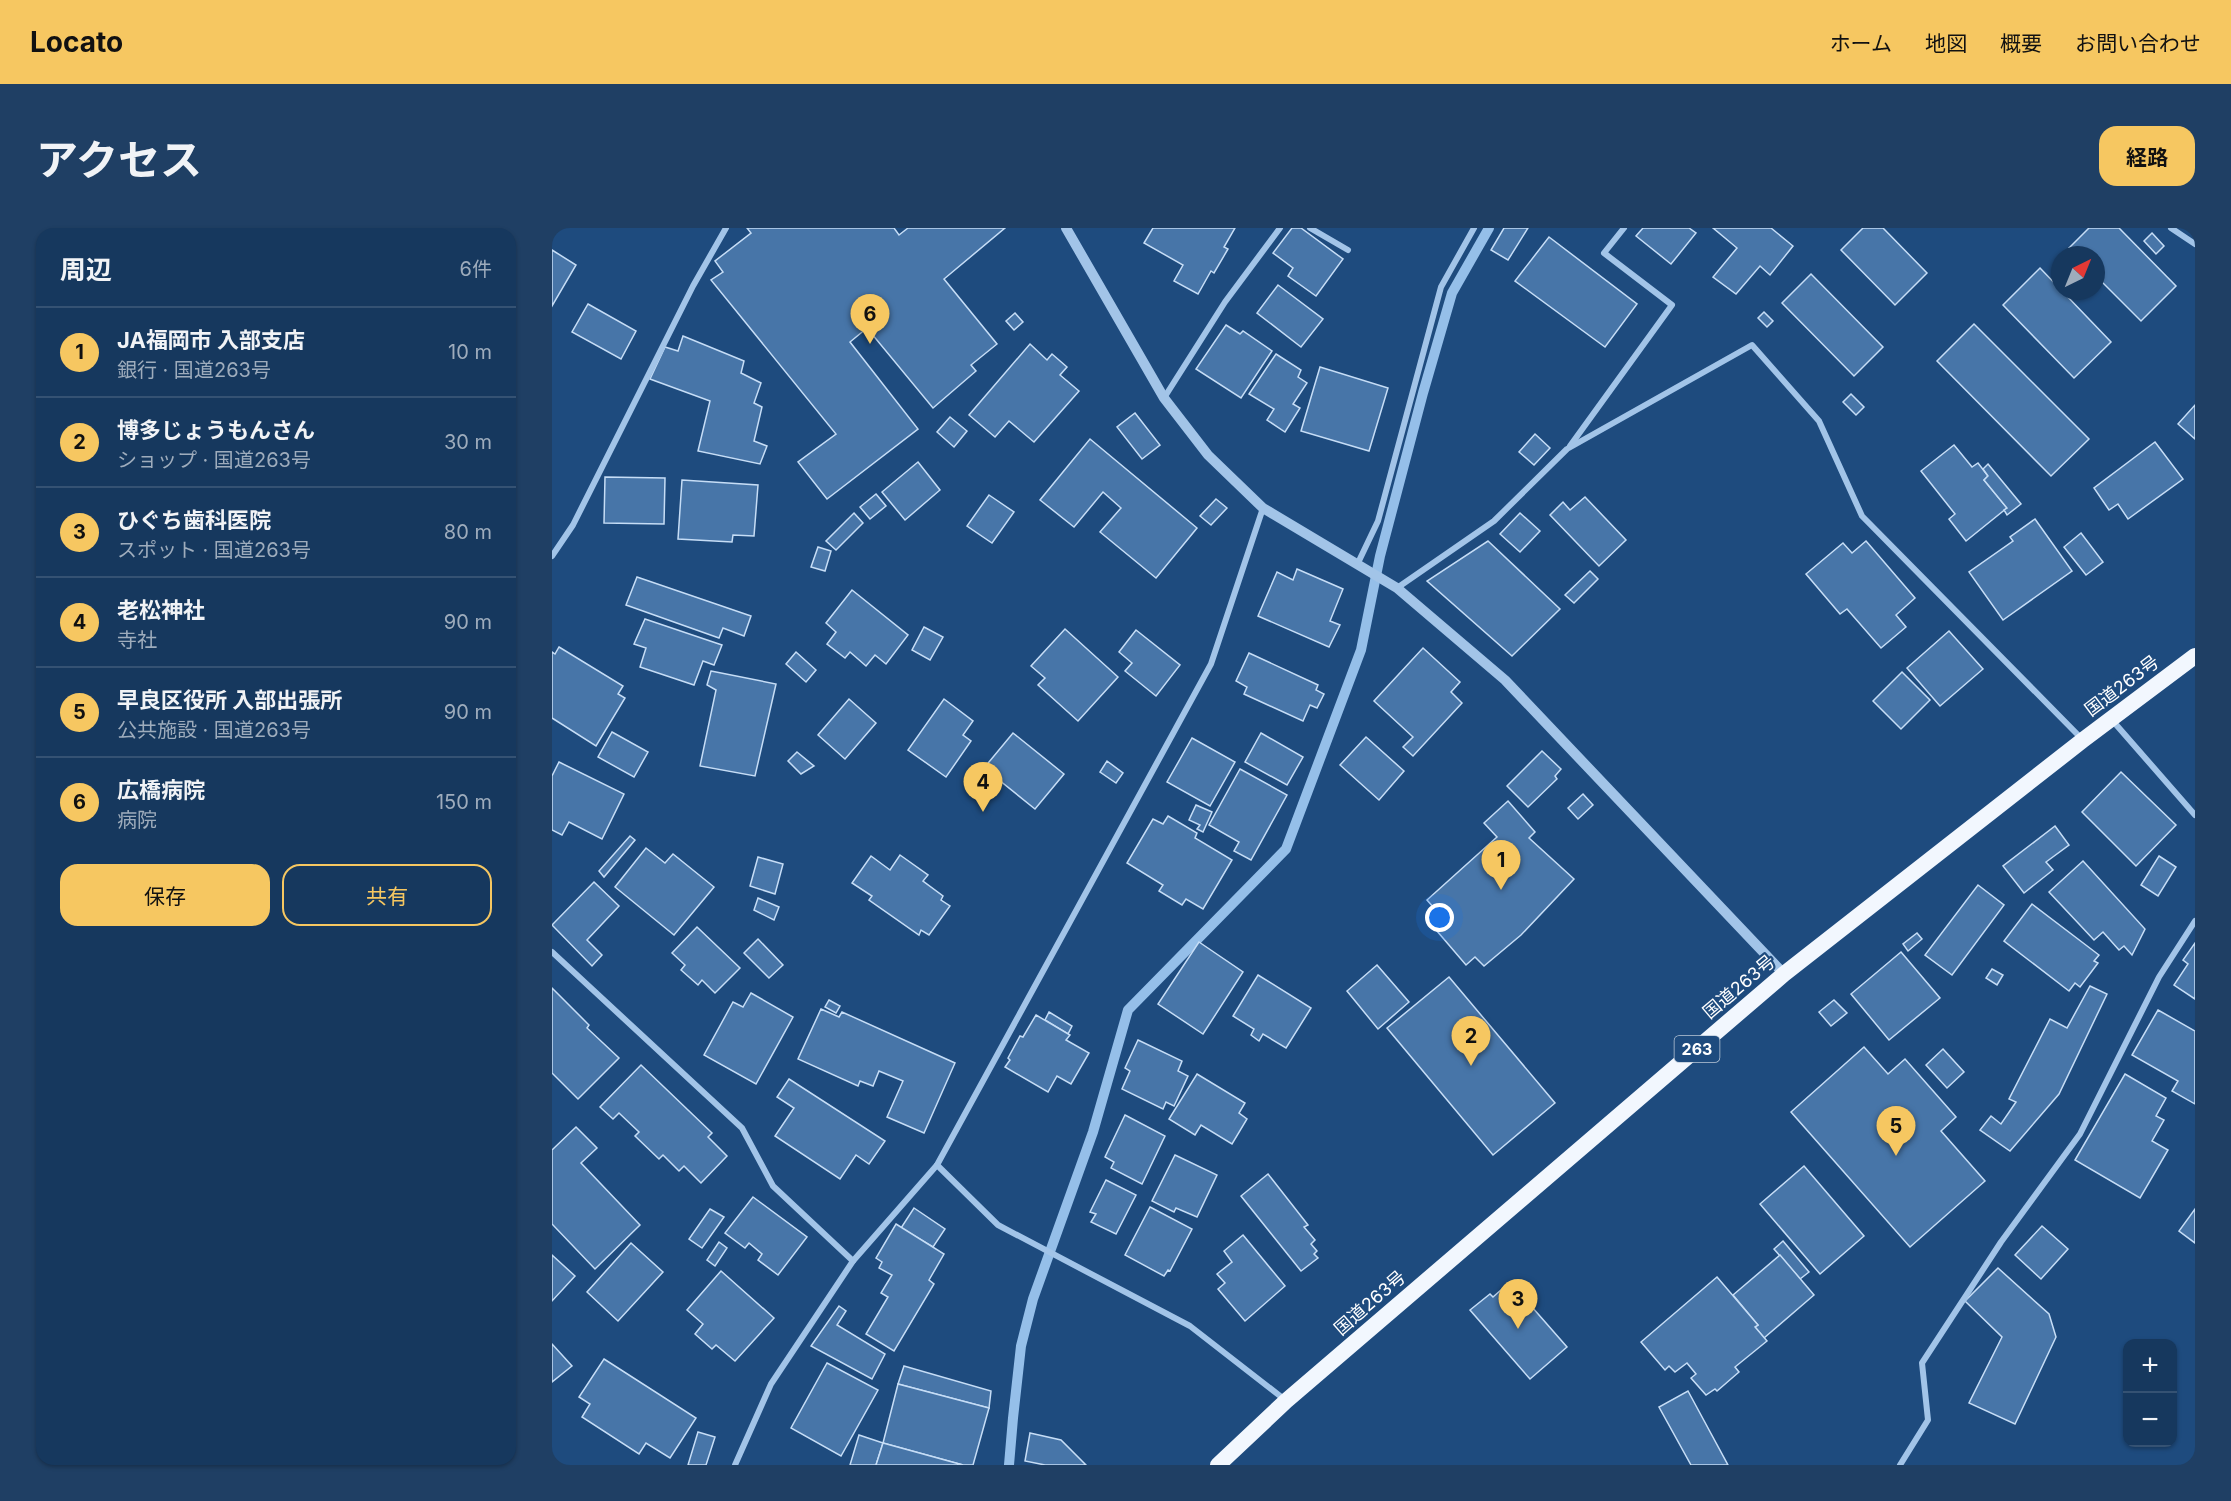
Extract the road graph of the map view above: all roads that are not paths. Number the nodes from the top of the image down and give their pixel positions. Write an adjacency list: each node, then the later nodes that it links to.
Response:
1 (726, 228): 13 (street)
2 (1066, 228): 10 (street)
3 (1280, 228): 10 (street)
4 (1310, 228): 9 (street)
5 (1474, 228): 14 (street)
6 (1624, 228): 11 (street)
7 (2171, 228): 8 (street)
8 (2195, 244)
9 (1348, 250)
10 (1164, 398): 12 (street)
11 (1567, 449): 15 (street); 18 (street)
12 (1263, 508): 14 (street); 23 (street)
13 (552, 556)
14 (1360, 567): 15 (street)
15 (1397, 588): 22 (street)
16 (2195, 656): 17 (highway, 国道263号 / 263)
17 (2111, 720): 18 (highway, 国道263号 / 263); 19 (street)
18 (2083, 740): 22 (highway, 国道263号 / 263)
19 (2195, 815)
20 (2195, 921): 28 (street)
21 (552, 952): 24 (street)
22 (1784, 974): 25 (highway, 国道263号 / 263)
23 (937, 1165): 24 (street); 25 (street)
24 (853, 1261): 26 (street)
25 (1286, 1401): 27 (highway, 国道263号 / 263)
26 (735, 1465)
27 (1218, 1465)
28 (1900, 1465)

